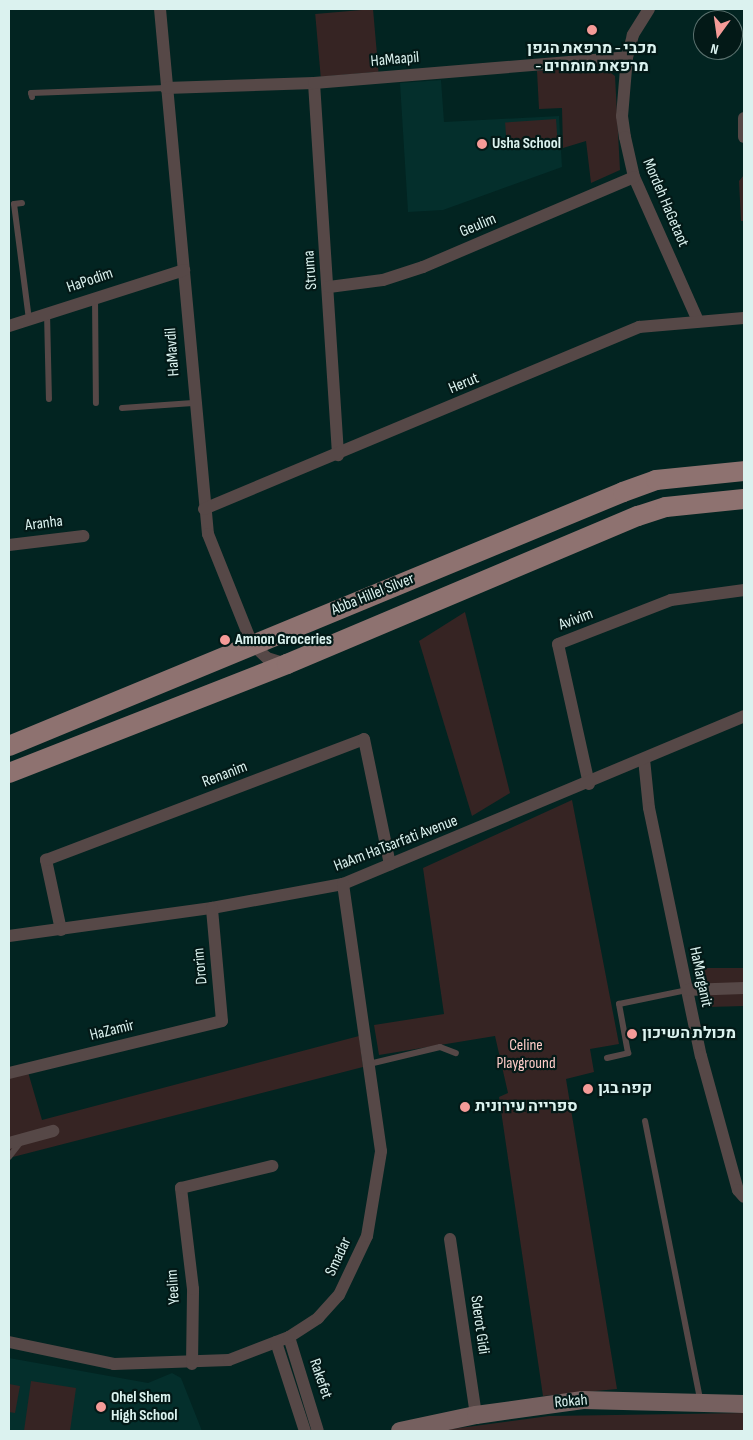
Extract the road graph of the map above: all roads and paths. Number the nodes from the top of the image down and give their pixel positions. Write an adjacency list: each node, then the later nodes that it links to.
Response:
1 (160, 9): 5 (street, HaMavdil)
2 (649, 9): 3 (street, Mordeh HaGetaot)
3 (627, 57): 4 (street, HaMaapil); 9 (street, Mordeh HaGetaot)
4 (314, 83): 5 (street, HaMaapil); 12 (street, Struma)
5 (166, 88): 6 (lane); 11 (street, HaMavdil)
6 (32, 97)
7 (744, 118): 8 (street)
8 (744, 137)
9 (634, 177): 12 (street, Geulim); 17 (street, Mordeh HaGetaot)
10 (22, 203): 16 (lane)
11 (184, 270): 13 (street, HaPodim); 21 (street, HaMavdil)
12 (329, 287): 23 (street, Struma)
13 (95, 296): 14 (street, HaPodim); 20 (lane)
14 (47, 313): 16 (street, HaPodim); 19 (lane)
15 (744, 318): 17 (street, Herut)
16 (29, 319): 18 (street, HaPodim)
17 (698, 321): 23 (street, Herut)
18 (9, 326)
19 (49, 399)
20 (96, 403)
21 (193, 403): 22 (lane); 26 (street, HaMavdil)
22 (122, 408)
23 (338, 456): 26 (street, Herut)
24 (744, 471): 30 (main road, Abba Hillel Silver)
25 (744, 499): 31 (main road, Abba Hillel Silver)
26 (204, 510): 30 (street, HaMavdil)
27 (83, 536): 28 (street, Aranha)
28 (9, 545)
29 (744, 590): 36 (street, Avivim)
30 (252, 644): 31 (street, HaMavdil); 33 (main road, Abba Hillel Silver)
31 (287, 664): 35 (main road, Abba Hillel Silver)
32 (744, 716): 34 (street, HaAm HaTsarfati Avenue)
33 (9, 746)
34 (644, 759): 36 (street, HaAm HaTsarfati Avenue); 43 (street, HaMarganit)
35 (9, 773)
36 (589, 784): 37 (street, HaAm HaTsarfati Avenue)
37 (390, 864): 38 (street, HaAm HaTsarfati Avenue); 40 (street, Renanim)
38 (343, 884): 39 (street, HaAm HaTsarfati Avenue); 47 (street, Smadar)
39 (212, 908): 40 (street, HaAm HaTsarfati Avenue); 44 (street, Drorim)
40 (61, 930): 41 (street, HaAm HaTsarfati Avenue)
41 (9, 936)
42 (744, 988): 43 (street)
43 (686, 990): 46 (lane); 55 (street, HaMarganit)
44 (222, 1021): 48 (street, HaZamir)
45 (456, 1053): 47 (lane)
46 (607, 1058)
47 (369, 1064): 57 (street, Smadar)
48 (9, 1073)
49 (645, 1121): 61 (lane)
50 (53, 1131): 51 (street)
51 (23, 1139): 52 (street); 53 (lane)
52 (9, 1143)
53 (9, 1157)
54 (272, 1166): 60 (street, Yeelim)
55 (741, 1193)
56 (450, 1239): 63 (street, Sderot Gidi)
57 (288, 1337): 59 (street, Smadar); 65 (street, Rakefet)
58 (9, 1342): 60 (street, Smadar)
59 (276, 1342): 60 (street, Smadar); 64 (street, Rakefet)
60 (192, 1364)
61 (700, 1399): 62 (street, Rokah); 63 (street, Rokah)
62 (744, 1404)
63 (476, 1415): 66 (street, Rokah)
64 (306, 1431)
65 (318, 1431)
66 (400, 1431)

